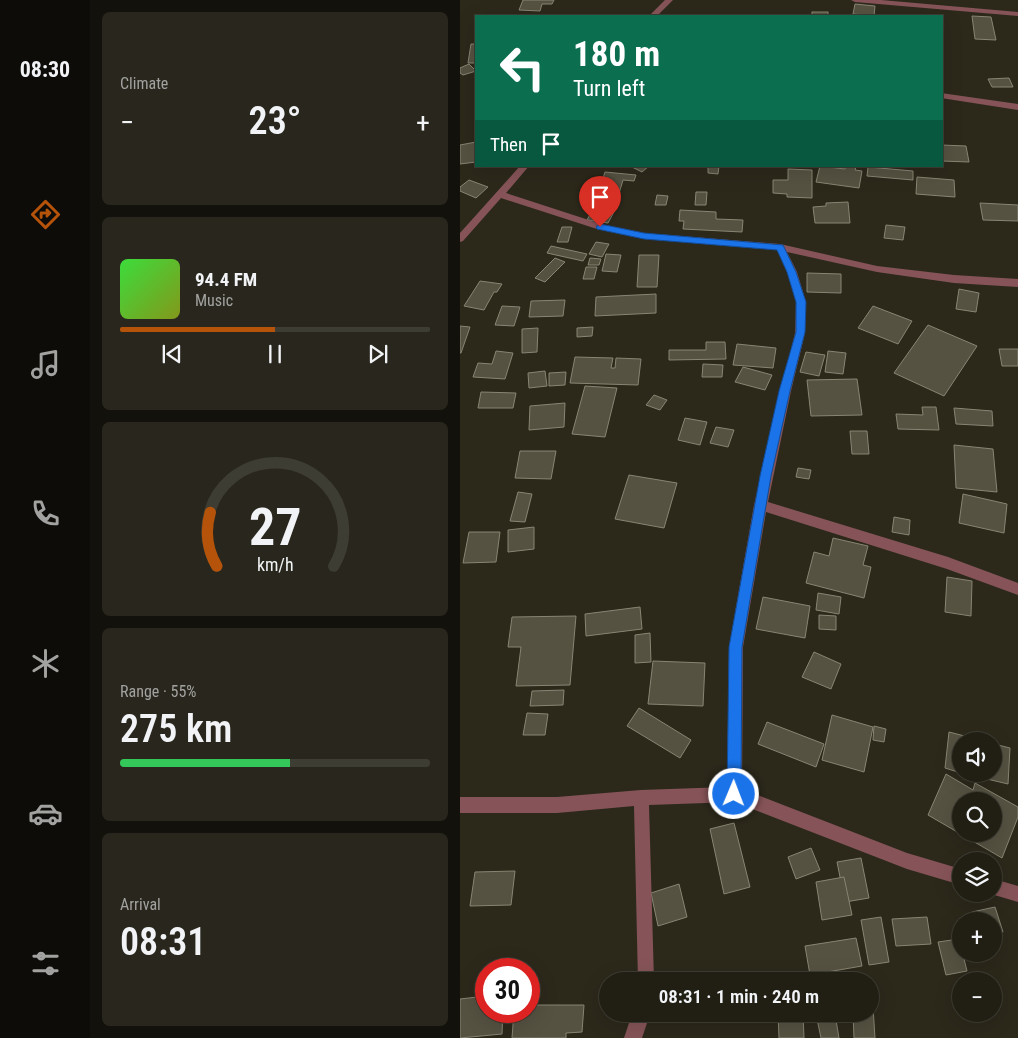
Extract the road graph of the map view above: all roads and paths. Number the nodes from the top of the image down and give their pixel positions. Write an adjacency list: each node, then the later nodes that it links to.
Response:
1 (669, 0): 4 (street)
2 (855, 0): 3 (street)
3 (1018, 14)
4 (654, 15)
5 (943, 95): 6 (street)
6 (1018, 107)
7 (524, 167): 8 (street)
8 (501, 195): 9 (street); 10 (street)
9 (460, 239)
10 (780, 247): 11 (street); 12 (street)
11 (1018, 283)
12 (760, 505): 13 (street); 14 (street)
13 (1018, 589)
14 (734, 794): 15 (street); 17 (street)
15 (641, 798): 16 (street); 20 (street)
16 (460, 806)
17 (952, 874)
18 (1002, 889): 19 (street)
19 (1018, 894)
20 (646, 972)
21 (638, 1022): 22 (street)
22 (633, 1038)

